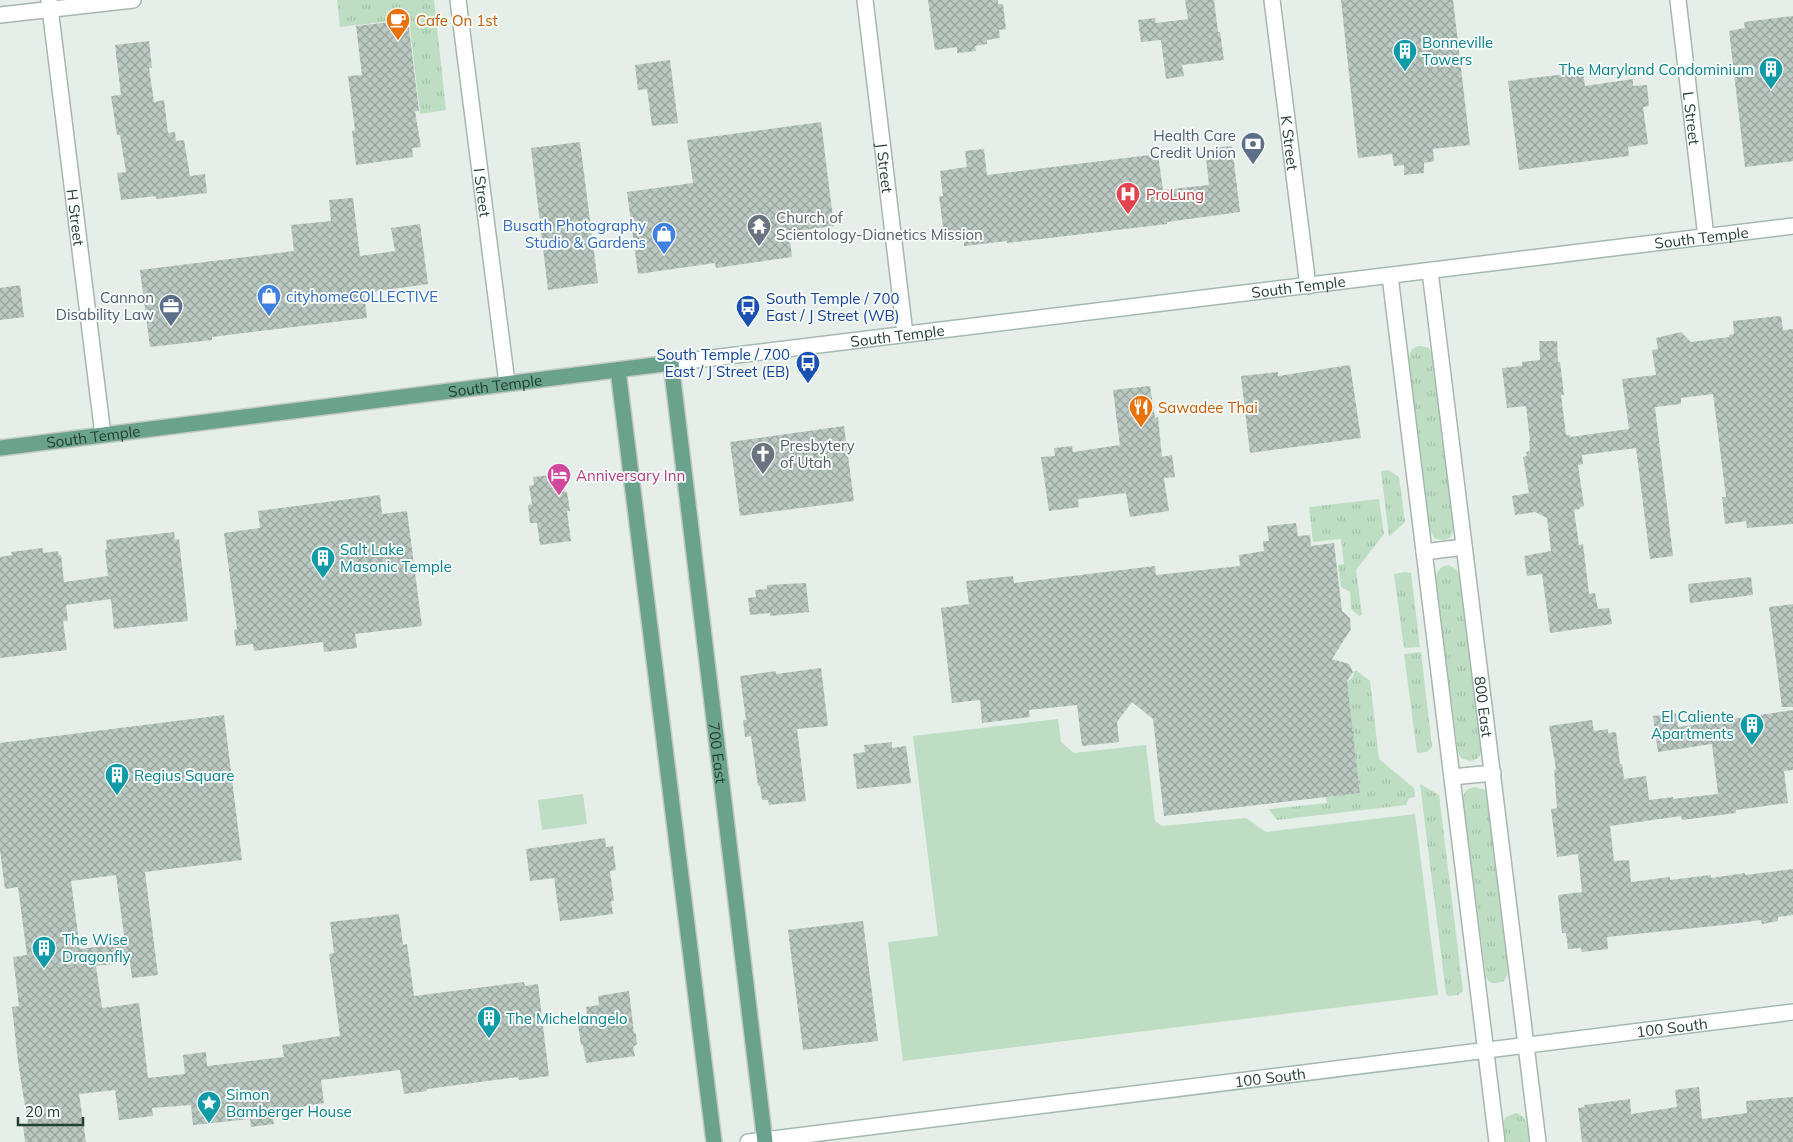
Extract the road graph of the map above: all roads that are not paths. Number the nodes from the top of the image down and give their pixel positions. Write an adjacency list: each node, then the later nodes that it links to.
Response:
1 (133, 0): 6 (street)
2 (458, 0): 16 (street, I Street)
3 (865, 0): 13 (street, J Street)
4 (1272, 0): 12 (street, K Street)
5 (1678, 0): 9 (street, L Street)
6 (50, 5): 7 (street); 17 (street, H Street)
7 (0, 15)
8 (1793, 226): 9 (street, South Temple)
9 (1706, 237): 10 (street, South Temple)
10 (1430, 271): 11 (street, South Temple); 19 (street, 800 East)
11 (1390, 276): 12 (street, South Temple); 20 (street)
12 (1308, 286): 13 (street, South Temple)
13 (905, 334): 14 (street, South Temple)
14 (671, 363): 15 (main road, South Temple); 26 (main road, 700 East)
15 (618, 370): 16 (main road, South Temple); 27 (main road)
16 (507, 383): 17 (main road, South Temple)
17 (103, 435): 18 (main road, South Temple)
18 (0, 448)
19 (1464, 547): 20 (street); 21 (street, 800 East)
20 (1424, 552): 22 (street)
21 (1493, 773): 22 (street); 24 (street, 800 East)
22 (1452, 776): 25 (street)
23 (1793, 1012): 24 (street, 100 South)
24 (1526, 1046): 25 (street, 100 South); 30 (street, 800 East)
25 (1485, 1050): 26 (street, 100 South); 29 (street)
26 (765, 1141): 28 (street, 100 South)
27 (714, 1142)
28 (748, 1142)
29 (1497, 1142)
30 (1538, 1142)

